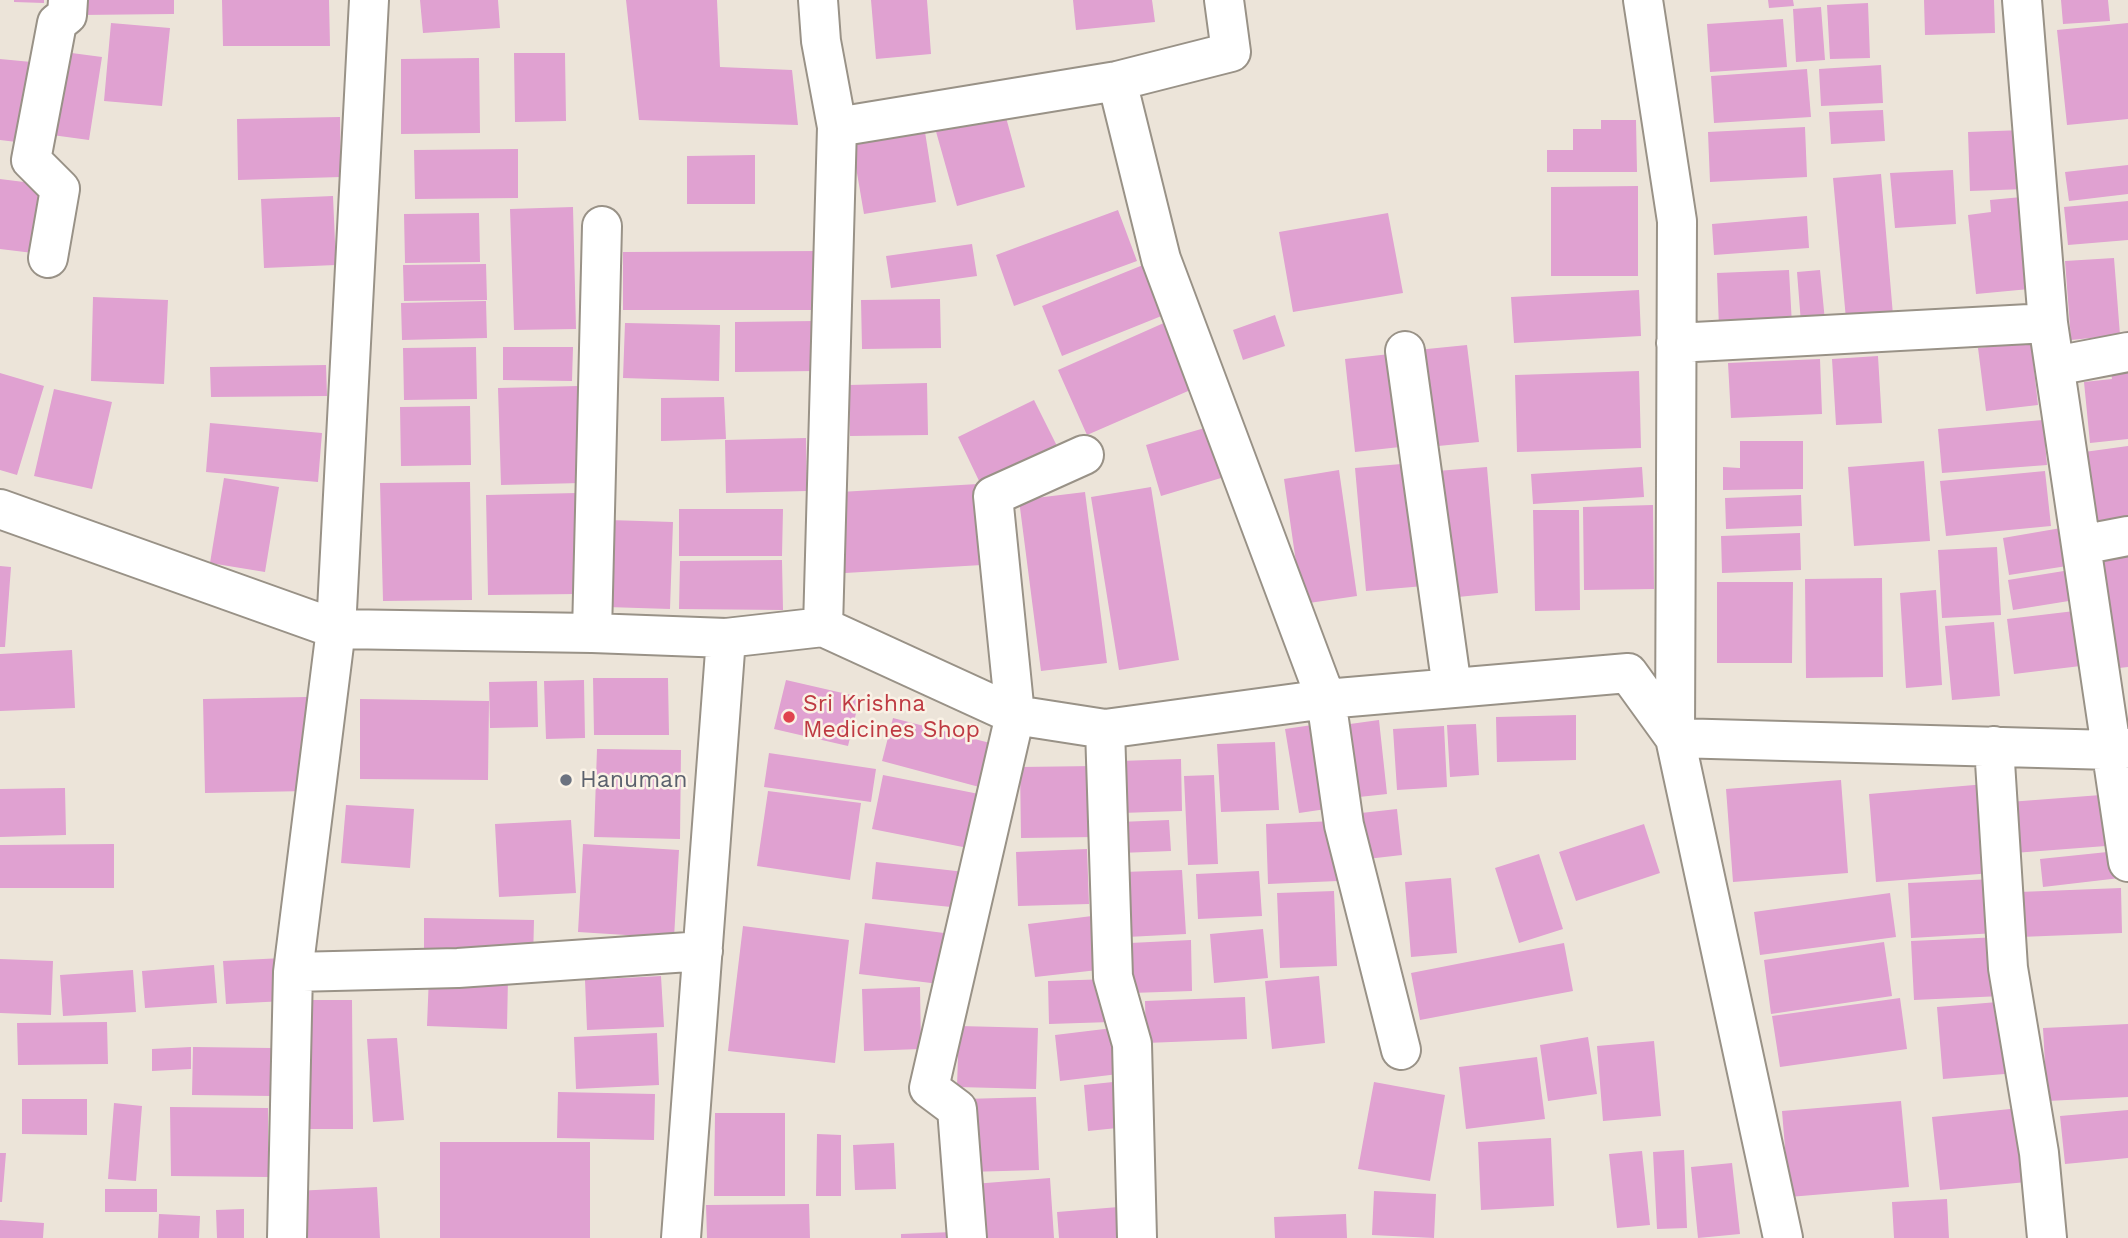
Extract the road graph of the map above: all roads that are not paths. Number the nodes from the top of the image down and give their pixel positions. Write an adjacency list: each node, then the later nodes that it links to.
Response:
1 (68, 0): 10 (street)
2 (369, 0): 21 (street)
3 (818, 0): 8 (street)
4 (1224, 0): 7 (street)
5 (1643, 0): 12 (street)
6 (2022, 0): 11 (street)
7 (1117, 81): 8 (street); 25 (street)
8 (837, 127): 20 (street)
9 (602, 226): 22 (street)
10 (48, 258)
11 (2048, 323): 12 (street); 15 (street)
12 (1676, 343): 28 (street)
13 (1405, 351): 24 (street)
14 (2128, 352): 15 (street)
15 (2054, 366): 19 (street)
16 (1084, 455): 26 (street)
17 (0, 509): 21 (street)
18 (2128, 536): 19 (street)
19 (2081, 545): 30 (street)
20 (823, 627): 23 (street); 26 (street)
21 (336, 629): 22 (street); 33 (street)
22 (593, 633): 23 (street)
23 (726, 638): 32 (street)
24 (1452, 688): 25 (street); 28 (street)
25 (1326, 699): 27 (street); 34 (street)
26 (1015, 715): 27 (street); 37 (street)
27 (1105, 729): 38 (street)
28 (1675, 738): 29 (street); 39 (street)
29 (1994, 746): 30 (street); 40 (street)
30 (2120, 749): 31 (street)
31 (2128, 862)
32 (703, 951): 33 (street); 36 (street)
33 (293, 972): 35 (street)
34 (1401, 1050)
35 (288, 1238)
36 (681, 1238)
37 (967, 1238)
38 (1138, 1238)
39 (1783, 1238)
40 (2047, 1238)

